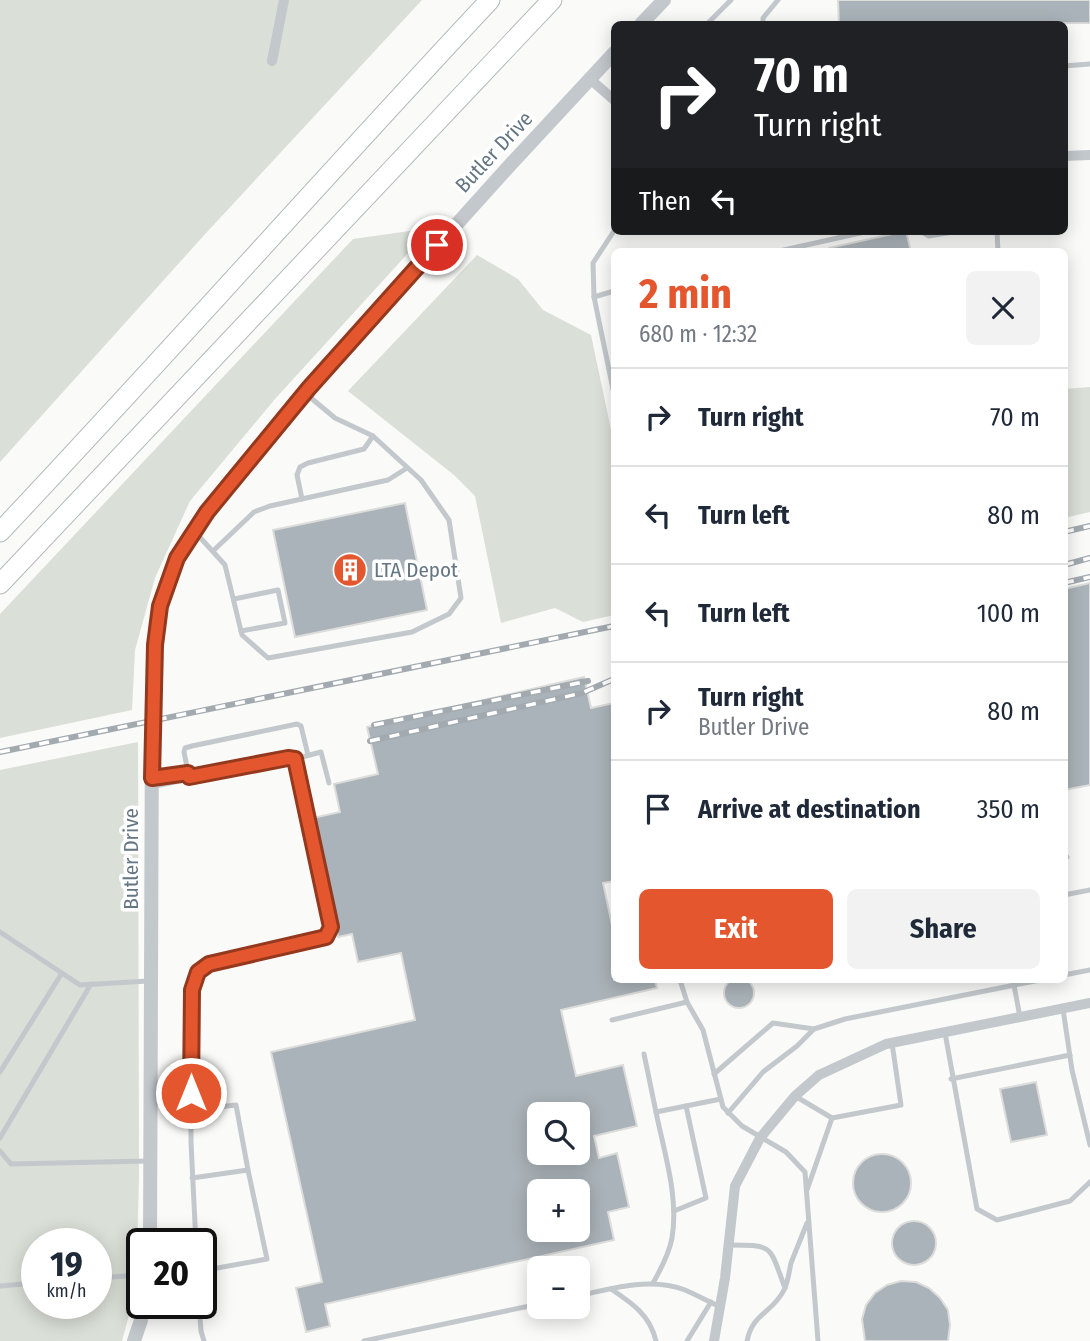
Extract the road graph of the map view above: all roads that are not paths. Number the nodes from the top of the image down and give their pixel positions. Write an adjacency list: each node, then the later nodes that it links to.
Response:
1 (284, 0): 11 (street)
2 (491, 0): 29 (highway)
3 (552, 0): 31 (highway)
4 (664, 0): 7 (street)
5 (731, 0): 8 (lane)
6 (778, 0): 9 (lane)
7 (644, 21)
8 (710, 21)
9 (763, 21)
10 (611, 56): 14 (street, Butler Drive)
11 (272, 61)
12 (1090, 64): 13 (lane)
13 (1068, 66)
14 (590, 79): 15 (street); 24 (street, Butler Drive)
15 (611, 97)
16 (1090, 155): 17 (street)
17 (1068, 156)
18 (611, 235): 22 (lane)
19 (851, 235): 20 (lane)
20 (793, 248)
21 (611, 292): 22 (lane)
22 (594, 297): 23 (lane)
23 (611, 379)
24 (305, 393): 25 (lane); 28 (street, Butler Drive)
25 (373, 436): 26 (lane); 27 (lane)
26 (407, 468): 27 (lane); 33 (lane)
27 (302, 499): 30 (lane)
28 (195, 531): 30 (lane); 37 (street, Butler Drive)
29 (0, 532)
30 (213, 551): 32 (lane)
31 (0, 584)
32 (234, 599): 33 (lane); 33 (lane)
33 (241, 631)
34 (308, 755): 35 (lane); 36 (lane); 38 (lane)
35 (295, 759): 36 (lane); 65 (lane)
36 (189, 776): 37 (lane)
37 (152, 783): 45 (street, Butler Drive)
38 (329, 783)
39 (1090, 890): 40 (lane)
40 (1068, 894)
41 (0, 932): 43 (lane)
42 (1090, 970): 44 (lane)
43 (62, 973): 48 (lane); 59 (lane)
44 (1068, 974)
45 (151, 981): 48 (lane); 73 (street, Butler Drive)
46 (682, 983): 49 (lane)
47 (1014, 983): 52 (lane); 54 (lane)
48 (91, 984): 69 (lane)
49 (687, 1002): 53 (lane); 60 (lane)
50 (1090, 1003): 51 (street)
51 (1063, 1009): 52 (street); 58 (lane)
52 (1020, 1017): 55 (street)
53 (612, 1020)
54 (814, 1029): 60 (lane); 67 (lane)
55 (945, 1032): 56 (street); 61 (lane)
56 (891, 1043): 62 (street); 68 (lane)
57 (644, 1054): 66 (lane)
58 (1070, 1055): 61 (lane); 71 (lane)
59 (0, 1072)
60 (714, 1074): 63 (lane)
61 (951, 1079): 76 (lane)
62 (795, 1096): 68 (lane); 70 (street)
63 (721, 1099): 64 (lane); 67 (lane)
64 (686, 1106): 66 (lane); 78 (lane)
65 (191, 1110): 74 (lane); 75 (lane)
66 (656, 1112): 78 (lane)
67 (729, 1113): 70 (lane)
68 (832, 1118): 77 (lane)
69 (0, 1138)
70 (760, 1138): 77 (lane); 82 (street)
71 (1090, 1145)
72 (0, 1151): 73 (lane)
73 (151, 1160): 80 (street, Butler Drive)
74 (248, 1170): 75 (lane); 83 (lane)
75 (192, 1178): 81 (lane)
76 (1090, 1182)
77 (807, 1192): 79 (lane)
78 (674, 1211): 84 (lane)
79 (809, 1219): 87 (lane); 101 (lane)
80 (150, 1228)
81 (195, 1228)
82 (729, 1245): 87 (lane); 90 (street)
83 (217, 1268)
84 (653, 1283): 88 (lane); 90 (lane)
85 (21, 1284): 86 (lane)
86 (0, 1286)
87 (785, 1287): 100 (lane)
88 (611, 1289): 89 (lane); 97 (lane)
89 (590, 1293)
90 (715, 1305): 98 (lane); 99 (street)
91 (527, 1307): 96 (lane)
92 (141, 1319): 94 (street)
93 (200, 1319): 95 (lane)
94 (134, 1341)
95 (204, 1341)
96 (367, 1341)
97 (656, 1341)
98 (687, 1341)
99 (714, 1341)
100 (747, 1341)
101 (818, 1341)

